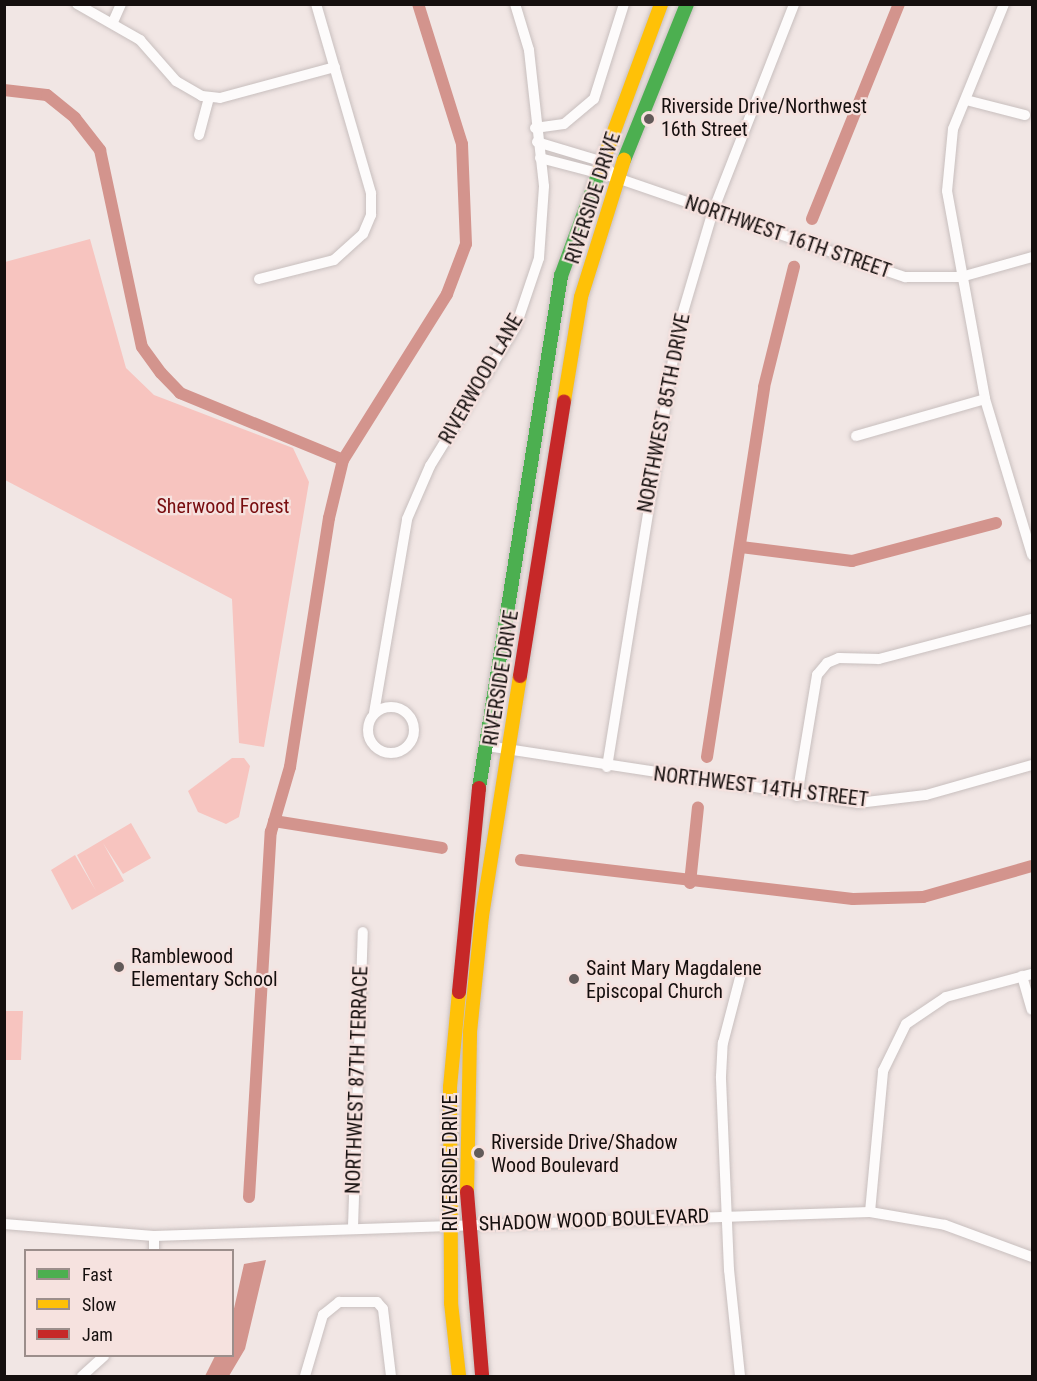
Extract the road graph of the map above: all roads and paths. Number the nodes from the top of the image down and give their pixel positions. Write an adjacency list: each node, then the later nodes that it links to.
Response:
1 (77, 4): 10 (street)
2 (121, 4): 10 (street)
3 (316, 4): 11 (street)
4 (515, 4): 15 (street, RIVERWOOD LANE)
5 (624, 4): 15 (street)
6 (661, 4): 19 (street, RIVERSIDE DRIVE)
7 (687, 4): 21 (street, RIVERSIDE DRIVE)
8 (794, 4): 22 (street, NORTHWEST 85TH DRIVE)
9 (1004, 4): 13 (street)
10 (113, 22): 12 (street)
11 (335, 67): 12 (street); 25 (street)
12 (208, 97): 16 (street)
13 (966, 99): 14 (street); 24 (street)
14 (1025, 115)
15 (535, 128): 17 (street, RIVERWOOD LANE)
16 (199, 135)
17 (537, 142): 18 (street, RIVERWOOD LANE); 19 (street)
18 (540, 158): 20 (street, NORTHWEST 16TH STREET); 30 (street, RIVERWOOD LANE)
19 (600, 160): 20 (street, RIVERSIDE DRIVE); 21 (street, NORTHWEST 16TH STREET)
20 (594, 176): 21 (street, NORTHWEST 16TH STREET); 31 (street, RIVERSIDE DRIVE)
21 (617, 178): 22 (street, NORTHWEST 16TH STREET); 32 (street, RIVERSIDE DRIVE)
22 (714, 211): 24 (street, NORTHWEST 16TH STREET); 34 (street, NORTHWEST 85TH DRIVE)
23 (1032, 256): 24 (street, NORTHWEST 16TH STREET)
24 (961, 277): 26 (street)
25 (259, 279)
26 (985, 399): 27 (street); 28 (street)
27 (856, 436)
28 (1032, 555)
29 (1032, 619): 35 (street)
30 (374, 713): 30 (street, RIVERWOOD LANE)
31 (487, 746): 32 (street, NORTHWEST 14TH STREET); 44 (street, RIVERSIDE DRIVE)
32 (509, 751): 34 (street, NORTHWEST 14TH STREET); 43 (street, RIVERSIDE DRIVE)
33 (1032, 765): 35 (street, NORTHWEST 14TH STREET)
34 (606, 767): 35 (street, NORTHWEST 14TH STREET)
35 (797, 796)
36 (363, 932): 45 (street, NORTHWEST 87TH TERRACE)
37 (741, 974): 41 (street)
38 (1028, 975): 39 (street); 40 (street)
39 (1032, 1010)
40 (870, 1212): 41 (street, SHADOW WOOD BOULEVARD); 48 (street, SHADOW WOOD BOULEVARD)
41 (727, 1216): 43 (street, SHADOW WOOD BOULEVARD); 55 (street)
42 (4, 1224): 46 (street, SHADOW WOOD BOULEVARD)
43 (469, 1224): 44 (street, SHADOW WOOD BOULEVARD); 54 (street, RIVERSIDE DRIVE)
44 (450, 1225): 45 (street, SHADOW WOOD BOULEVARD); 53 (street, RIVERSIDE DRIVE)
45 (353, 1227): 46 (street, SHADOW WOOD BOULEVARD)
46 (154, 1236): 47 (street)
47 (154, 1249)
48 (1032, 1257)
49 (103, 1357): 50 (street)
50 (82, 1377)
51 (305, 1377): 52 (street)
52 (391, 1377)
53 (459, 1377)
54 (482, 1377)
55 (740, 1377)

